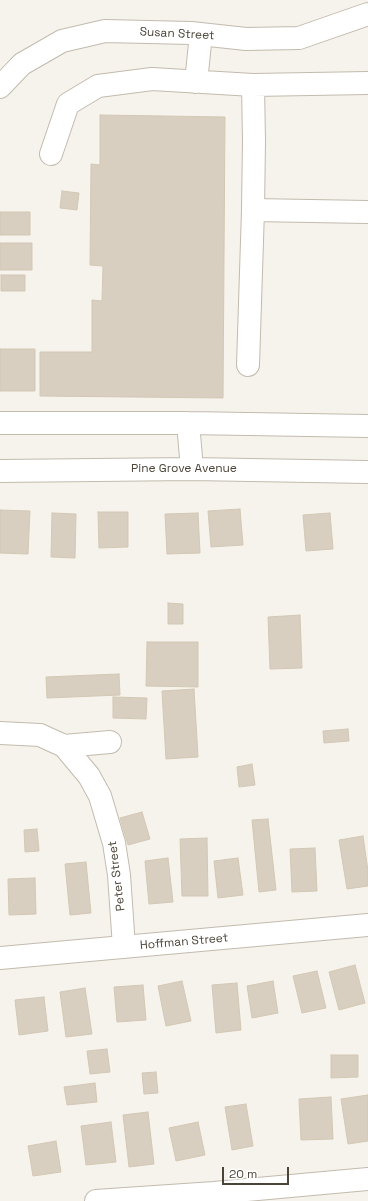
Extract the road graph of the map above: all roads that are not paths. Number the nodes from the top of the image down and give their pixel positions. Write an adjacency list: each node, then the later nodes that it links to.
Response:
1 (368, 14): 2 (street, Susan Street)
2 (201, 34): 3 (street); 6 (street, Susan Street)
3 (196, 82): 5 (street); 7 (street)
4 (368, 83): 5 (street)
5 (253, 85): 8 (street)
6 (0, 87)
7 (51, 154)
8 (253, 210): 9 (street); 10 (street)
9 (368, 212)
10 (248, 365)
11 (0, 423): 12 (street)
12 (188, 423): 13 (street); 14 (street)
13 (368, 426)
14 (192, 468): 15 (street, Pine Grove Avenue); 16 (street, Pine Grove Avenue)
15 (0, 471)
16 (368, 472)
17 (0, 733): 19 (street)
18 (110, 742): 19 (street)
19 (64, 746): 21 (street, Peter Street)
20 (368, 924): 21 (street, Hoffman Street)
21 (124, 947): 22 (street, Hoffman Street)
22 (0, 958)
23 (368, 1179): 24 (street)
24 (96, 1201)

